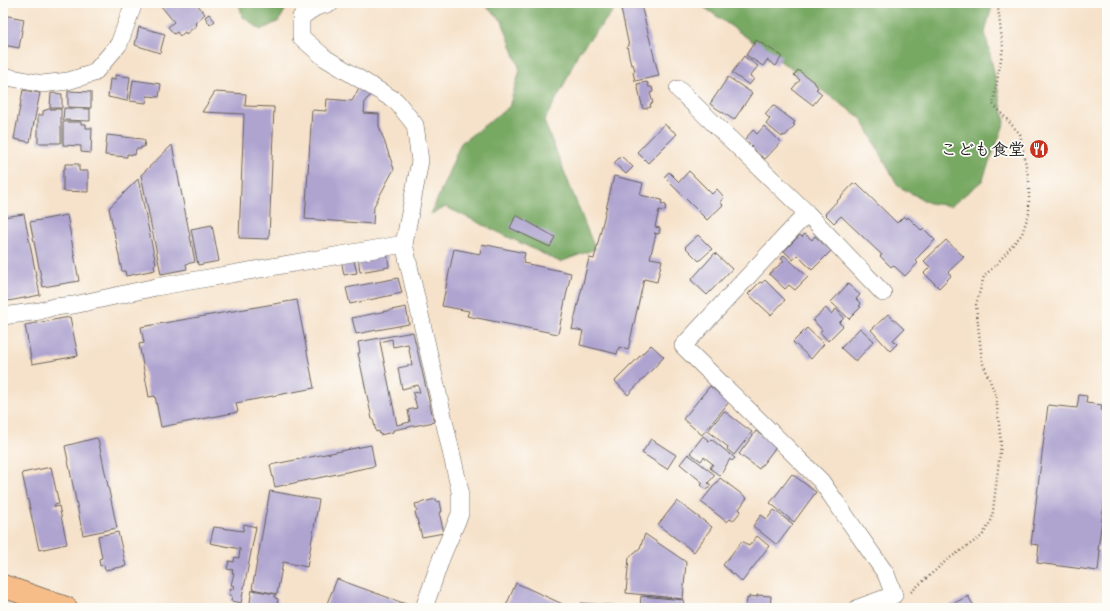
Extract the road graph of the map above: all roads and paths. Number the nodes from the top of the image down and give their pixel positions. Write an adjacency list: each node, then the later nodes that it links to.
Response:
1 (134, 3): 4 (street)
2 (331, 3): 7 (street)
3 (1000, 3): 11 (path)
4 (3, 76)
5 (678, 88): 6 (street)
6 (807, 213): 8 (street); 11 (street)
7 (404, 244): 9 (street); 13 (street)
8 (883, 294)
9 (3, 316)
10 (3, 586): 12 (highway)
11 (894, 596): 14 (street)
12 (66, 608)
13 (424, 608)
14 (858, 608)

